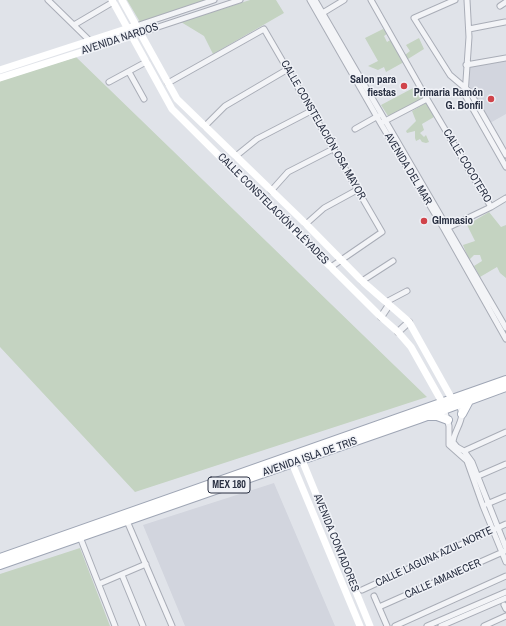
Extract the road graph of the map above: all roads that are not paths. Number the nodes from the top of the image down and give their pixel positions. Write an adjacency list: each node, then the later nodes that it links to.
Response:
1 (49, 0): 16 (street)
2 (122, 0): 17 (main road, CALLE CONSTELACIÓN PLÉYADES)
3 (214, 0): 17 (street, AVENIDA NARDOS)
4 (240, 0): 20 (street, AVENIDA NARDOS)
5 (310, 0): 14 (street, AVENIDA DEL MAR)
6 (315, 0): 14 (street, AVENIDA DEL MAR)
7 (344, 0): 14 (street)
8 (371, 0): 35 (street, CALLE COCOTERO)
9 (455, 0): 32 (street)
10 (468, 0): 19 (street)
11 (113, 1): 16 (street); 18 (main road, CALLE CONSTELACIÓN PLÉYADES)
12 (506, 2): 13 (street)
13 (500, 6)
14 (320, 14): 38 (street, AVENIDA DEL MAR)
15 (505, 22): 19 (street)
16 (74, 25): 22 (street)
17 (136, 26): 18 (main road, AVENIDA NARDOS); 20 (main road, CALLE CONSTELACIÓN PLÉYADES)
18 (128, 29): 21 (main road, CALLE CONSTELACIÓN PLÉYADES); 22 (main road, AVENIDA NARDOS)
19 (469, 29): 25 (street)
20 (140, 33): 21 (main road, AVENIDA NARDOS); 31 (main road, CALLE CONSTELACIÓN PLÉYADES)
21 (132, 36): 24 (main road, CALLE CONSTELACIÓN PLÉYADES); 29 (main road, AVENIDA NARDOS)
22 (90, 41): 27 (main road, AVENIDA NARDOS)
23 (506, 58): 25 (street)
24 (146, 62): 28 (street); 36 (main road, CALLE CONSTELACIÓN PLÉYADES)
25 (466, 65): 32 (street)
26 (288, 69): 31 (street, CALLE CONSTELACIÓN OSA MAYOR); 37 (street, CALLE CONSTELACIÓN OSA MAYOR); 40 (street)
27 (0, 70)
28 (129, 72): 30 (street); 33 (street)
29 (0, 78)
30 (109, 82)
31 (168, 83): 34 (main road, CALLE CONSTELACIÓN PLÉYADES)
32 (464, 87): 42 (street)
33 (144, 99)
34 (177, 99): 36 (street); 40 (main road, CALLE CONSTELACIÓN PLÉYADES)
35 (427, 99): 39 (street); 52 (street, CALLE COCOTERO)
36 (169, 104): 57 (main road, CALLE CONSTELACIÓN PLÉYADES)
37 (311, 111): 43 (street, CALLE CONSTELACIÓN OSA MAYOR); 47 (street)
38 (379, 116): 39 (street, AVENIDA DEL MAR); 41 (street)
39 (383, 123): 44 (street, AVENIDA DEL MAR); 54 (street, AVENIDA DEL MAR)
40 (204, 126): 47 (main road, CALLE CONSTELACIÓN PLÉYADES)
41 (355, 129)
42 (496, 144): 46 (street); 48 (street)
43 (333, 149): 49 (street, CALLE CONSTELACIÓN OSA MAYOR); 50 (street)
44 (397, 151): 45 (street); 54 (street, AVENIDA DEL MAR)
45 (391, 154)
46 (506, 155)
47 (236, 156): 50 (main road, CALLE CONSTELACIÓN PLÉYADES)
48 (506, 167)
49 (357, 190): 53 (street); 55 (street, CALLE CONSTELACIÓN OSA MAYOR)
50 (271, 191): 53 (main road, CALLE CONSTELACIÓN PLÉYADES)
51 (506, 198): 52 (street)
52 (491, 207): 54 (street)
53 (306, 224): 55 (main road, CALLE CONSTELACIÓN PLÉYADES)
54 (446, 228): 63 (street, AVENIDA DEL MAR); 65 (street, AVENIDA DEL MAR)
55 (341, 260): 57 (street); 58 (main road, CALLE CONSTELACIÓN PLÉYADES)
56 (393, 261): 58 (street)
57 (331, 267): 61 (main road, CALLE CONSTELACIÓN PLÉYADES)
58 (362, 281): 60 (main road, CALLE CONSTELACIÓN PLÉYADES)
59 (407, 291): 60 (street)
60 (387, 304): 61 (street); 62 (main road, CALLE CONSTELACIÓN PLÉYADES)
61 (381, 317): 64 (main road, CALLE CONSTELACIÓN PLÉYADES)
62 (409, 322): 64 (street); 69 (main road, CALLE CONSTELACIÓN PLÉYADES)
63 (506, 328)
64 (398, 332): 70 (main road, CALLE CONSTELACIÓN PLÉYADES)
65 (506, 339)
66 (506, 380): 69 (main road, AVENIDA ISLA DE TRIS / MEX 180)
67 (506, 387): 68 (main road, AVENIDA ISLA DE TRIS / MEX 180)
68 (470, 400): 69 (main road, AVENIDA ISLA DE TRIS / MEX 180); 71 (main road)
69 (454, 402): 70 (main road, AVENIDA ISLA DE TRIS / MEX 180); 71 (street)
70 (443, 406): 72 (main road, AVENIDA ISLA DE TRIS / MEX 180); 73 (street); 88 (main road, AVENIDA ISLA DE TRIS / MEX 180)
71 (462, 414): 75 (street)
72 (426, 416): 73 (main road); 76 (main road, AVENIDA ISLA DE TRIS / MEX 180)
73 (448, 420): 79 (street)
74 (506, 432): 75 (street)
75 (464, 452): 79 (street)
76 (302, 460): 77 (main road, AVENIDA ISLA DE TRIS / MEX 180); 109 (main road, AVENIDA CONTADORES)
77 (292, 463): 82 (main road, AVENIDA ISLA DE TRIS / MEX 180); 108 (main road, AVENIDA CONTADORES)
78 (506, 464): 79 (street)
79 (475, 477): 81 (street)
80 (506, 496): 81 (street)
81 (486, 504): 84 (street)
82 (127, 521): 85 (main road, AVENIDA ISLA DE TRIS / MEX 180); 90 (street)
83 (506, 524): 84 (street, CALLE LAGUNA AZUL NORTE)
84 (495, 529): 86 (street); 87 (street); 95 (street, CALLE LAGUNA AZUL NORTE)
85 (80, 537): 91 (main road, AVENIDA ISLA DE TRIS / MEX 180); 94 (street)
86 (506, 548)
87 (504, 552): 89 (street); 99 (street, CALLE AMANECER)
88 (0, 558)
89 (506, 562)
90 (146, 564): 92 (street); 107 (street)
91 (0, 565)
92 (122, 575): 94 (street); 106 (street)
93 (506, 576): 111 (street)
94 (99, 584): 105 (street)
95 (362, 590)
96 (506, 592): 100 (street)
97 (374, 596): 99 (street)
98 (506, 598): 100 (street)
99 (379, 607): 110 (street)
100 (464, 613): 102 (street); 103 (street)
101 (506, 616): 114 (street)
102 (436, 624): 112 (street)
103 (453, 624): 104 (street)
104 (447, 625): 113 (street)
105 (115, 626)
106 (143, 626)
107 (172, 626)
108 (360, 626)
109 (370, 626)
110 (388, 626)
111 (395, 626)
112 (427, 626)
113 (441, 626)
114 (484, 626)

